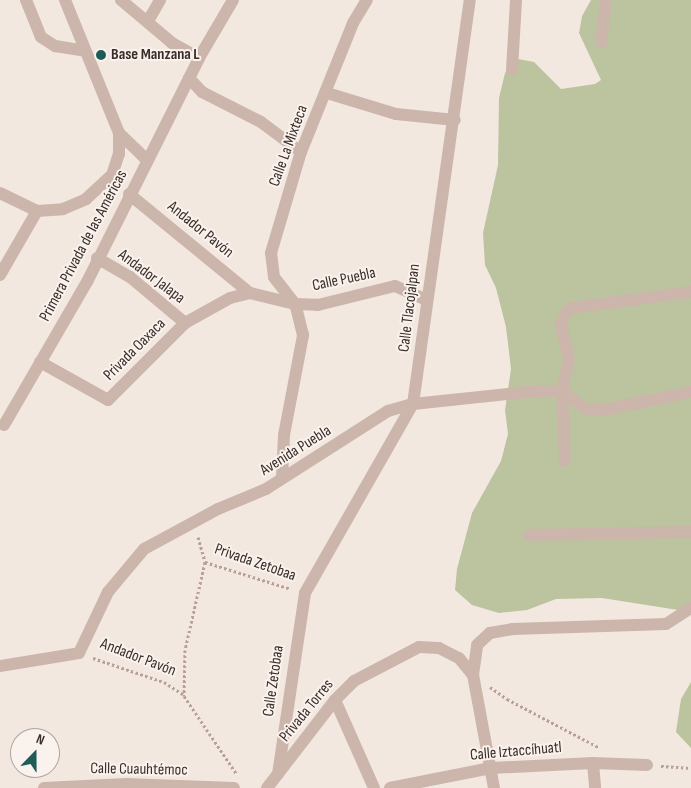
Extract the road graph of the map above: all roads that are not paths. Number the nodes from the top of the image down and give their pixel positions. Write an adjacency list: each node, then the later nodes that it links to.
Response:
1 (26, 0): 12 (street)
2 (65, 0): 12 (street)
3 (121, 0): 10 (street)
4 (160, 0): 10 (street)
5 (233, 0): 13 (street, Primera Privada de las Américas)
6 (367, 0): 16 (street, Calle La Mixteca)
7 (470, 0): 17 (street, Calle Tlacojalpan)
8 (516, 0): 14 (street)
9 (606, 0): 11 (street)
10 (148, 21): 13 (street)
11 (601, 42)
12 (86, 51): 18 (street)
13 (200, 58): 15 (street, Primera Privada de las Américas)
14 (512, 70)
15 (189, 78): 19 (street); 20 (street, Primera Privada de las Américas)
16 (327, 93): 17 (street); 19 (street, Calle La Mixteca)
17 (455, 120): 28 (street, Calle Tlacojalpan)
18 (119, 133): 20 (street); 23 (street)
19 (301, 152): 29 (street, Calle La Mixteca)
20 (147, 160): 22 (street, Primera Privada de las Américas)
21 (0, 193): 23 (street)
22 (129, 194): 24 (street, Primera Privada de las Américas); 27 (street, Andador Pavón)
23 (37, 211): 25 (street)
24 (97, 258): 30 (street, Andador Jalapa); 31 (street, Primera Privada de las Américas)
25 (0, 275)
26 (691, 292): 32 (street)
27 (250, 293): 29 (street); 30 (street, Privada Oaxaca)
28 (426, 300): 29 (street, Calle Puebla); 34 (street, Calle Tlacojalpan)
29 (295, 304): 37 (street, Calle La Mixteca)
30 (185, 323): 31 (street, Privada Oaxaca)
31 (40, 362): 35 (street, Primera Privada de las Américas)
32 (562, 391): 33 (street); 34 (street, Avenida Puebla); 36 (street)
33 (691, 392)
34 (413, 404): 37 (street, Avenida Puebla); 41 (street, Calle Tlacojalpan)
35 (4, 425)
36 (565, 461)
37 (282, 478): 38 (street, Avenida Puebla)
38 (193, 522): 43 (street, Andador Pavón)
39 (691, 532): 40 (street)
40 (528, 535)
41 (304, 593): 49 (street, Calle Zetobaa)
42 (691, 608): 44 (street)
43 (0, 666)
44 (473, 675): 45 (street, Privada Torres); 48 (street)
45 (335, 700): 49 (street, Privada Torres); 53 (street)
46 (593, 763): 47 (street, Calle Iztaccíhuatl); 48 (street, Calle Iztaccíhuatl); 56 (street)
47 (647, 765)
48 (491, 768): 54 (street, Calle Iztaccíhuatl); 55 (street)
49 (278, 774): 52 (street, Privada Torres)
50 (237, 784): 51 (street, Calle Cuauhtémoc)
51 (44, 788)
52 (267, 788)
53 (374, 788)
54 (390, 788)
55 (494, 788)
56 (596, 788)

